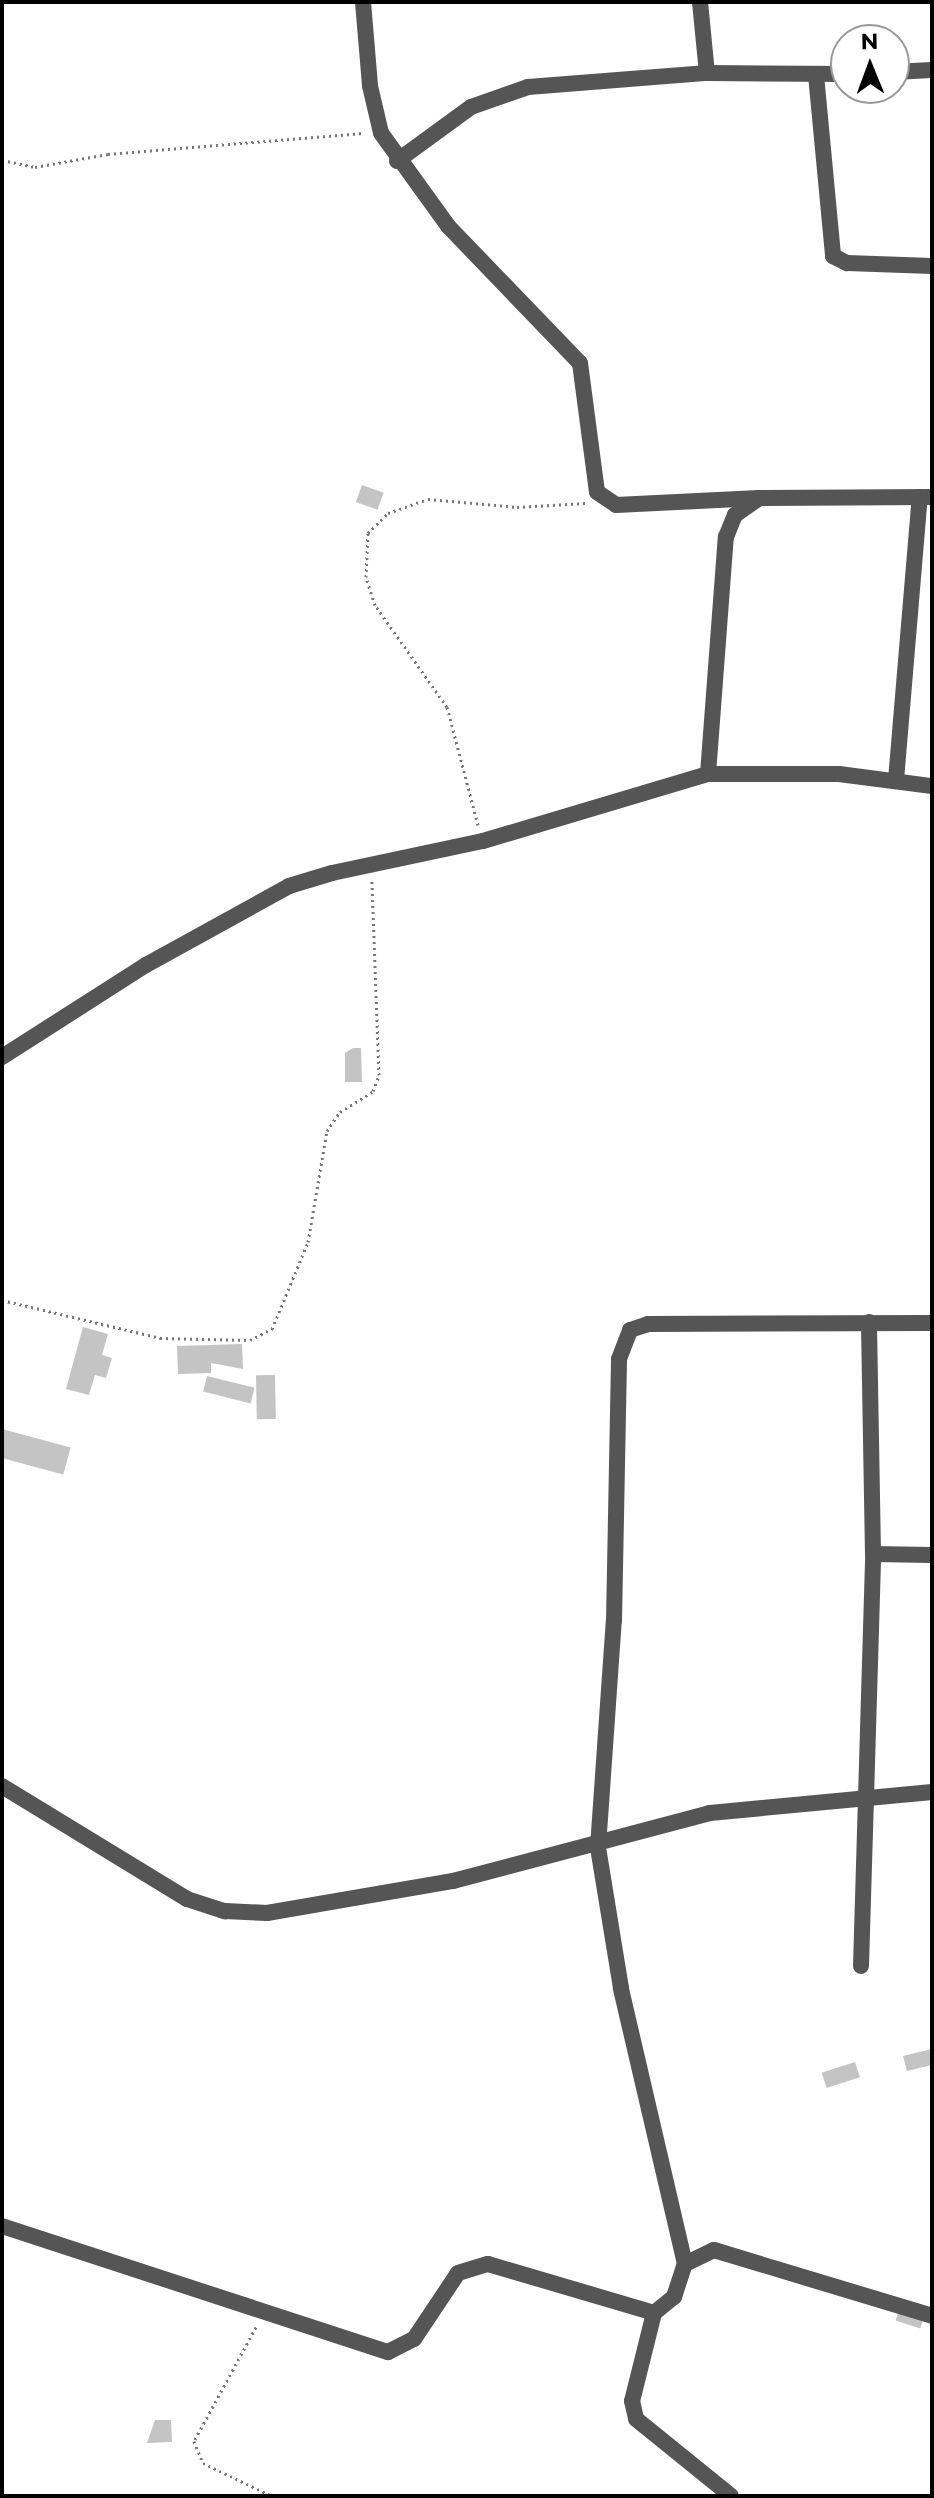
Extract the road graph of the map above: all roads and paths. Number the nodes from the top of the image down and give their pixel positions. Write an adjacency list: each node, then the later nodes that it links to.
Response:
1 (363, 2): 8 (street)
2 (700, 2): 5 (street)
3 (932, 70): 4 (street)
4 (910, 71)
5 (707, 73): 6 (street); 10 (street)
6 (816, 75): 7 (street); 11 (street)
7 (830, 75)
8 (381, 133): 9 (path); 10 (street)
9 (2, 160)
10 (397, 161): 14 (street)
11 (932, 266)
12 (926, 497): 13 (street); 16 (street)
13 (759, 498): 14 (street); 15 (street)
14 (606, 501): 18 (path)
15 (708, 774): 16 (street); 18 (street)
16 (896, 780): 17 (street)
17 (932, 786)
18 (483, 841): 19 (street)
19 (371, 864): 20 (street); 21 (path)
20 (2, 1057)
21 (2, 1300)
22 (869, 1322): 23 (street); 24 (street); 29 (street)
23 (932, 1323)
24 (873, 1554): 25 (street); 28 (street)
25 (932, 1555)
26 (2, 1786): 29 (street)
27 (932, 1792): 28 (street)
28 (867, 1798): 29 (street); 30 (street)
29 (598, 1847): 32 (street)
30 (861, 1966)
31 (2, 2226): 35 (street)
32 (685, 2264): 33 (street); 34 (street)
33 (654, 2313): 35 (street); 37 (street)
34 (932, 2316)
35 (274, 2318): 36 (path)
36 (272, 2496)
37 (731, 2496)

